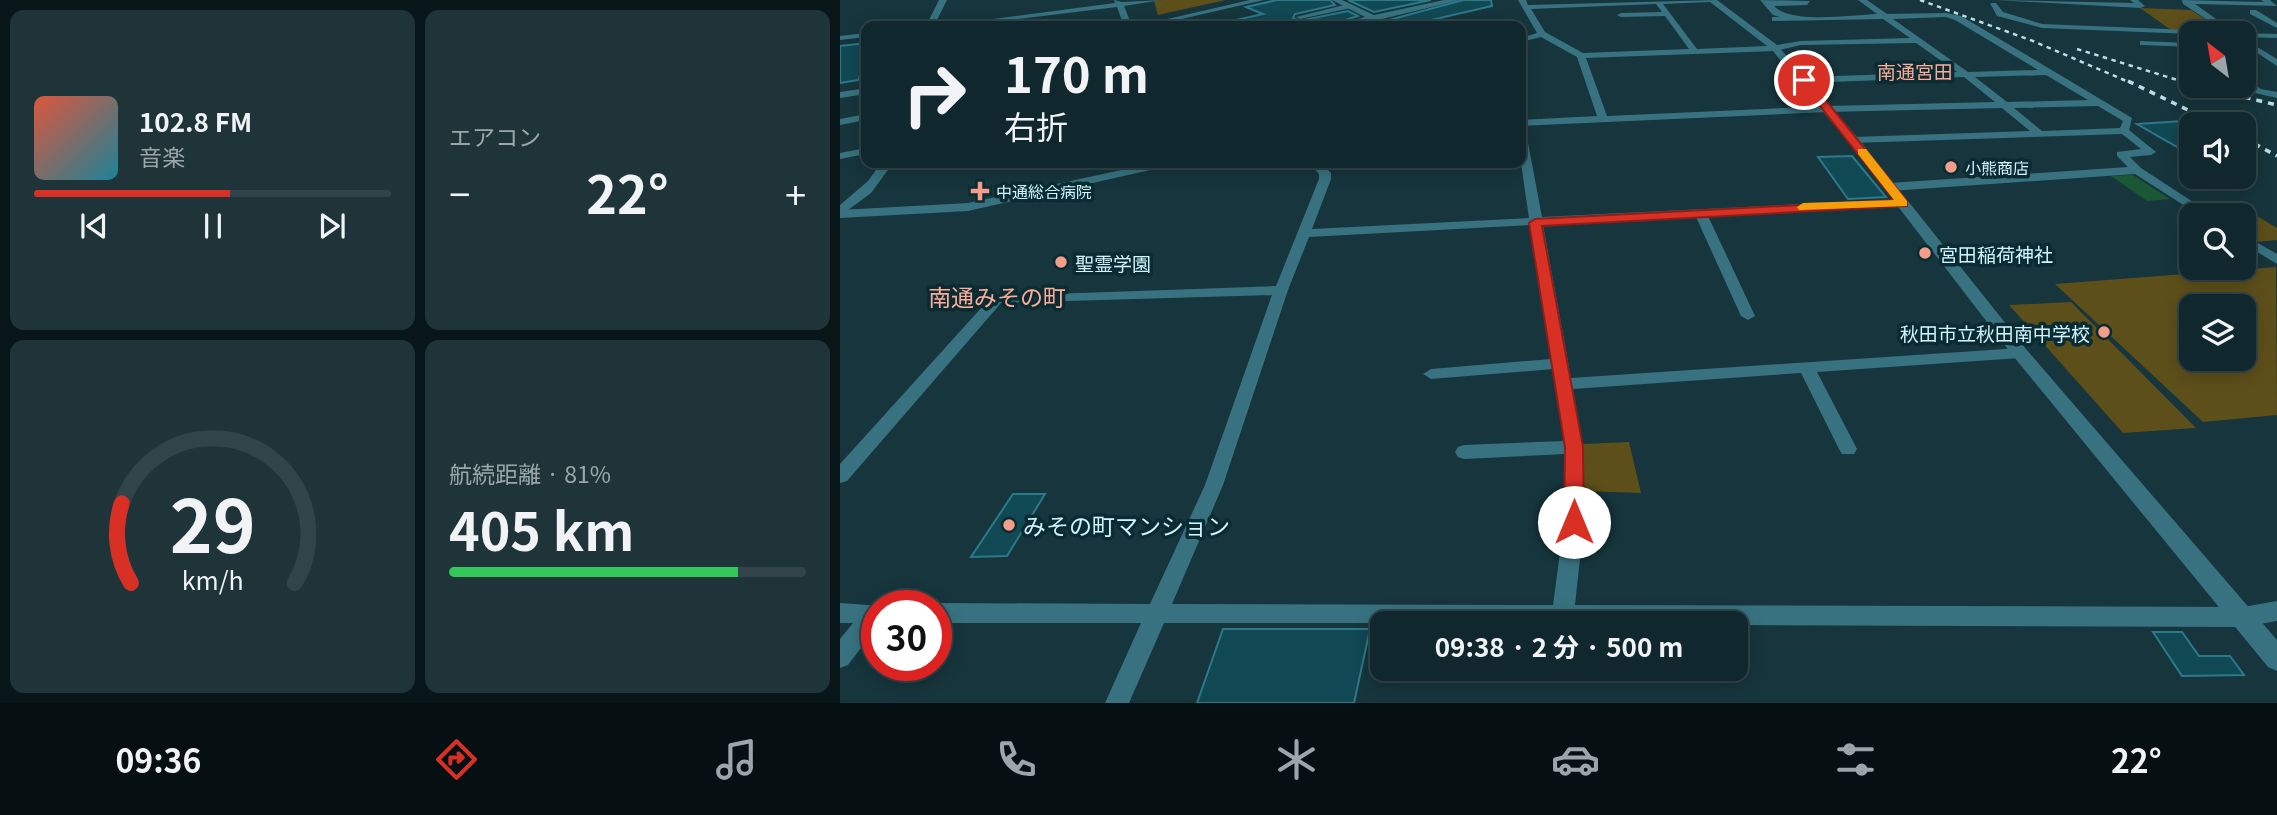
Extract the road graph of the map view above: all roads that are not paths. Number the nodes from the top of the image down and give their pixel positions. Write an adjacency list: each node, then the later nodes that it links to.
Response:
1 (943, 0): 31 (street)
2 (1158, 0): 11 (street)
3 (1260, 0): 28 (street)
4 (1336, 0): 18 (street)
5 (1456, 0): 27 (street)
6 (1712, 0): 12 (street); 54 (street)
7 (1862, 0): 19 (street)
8 (2134, 0): 14 (street)
9 (2265, 0): 10 (street)
10 (2185, 1): 38 (street)
11 (1119, 2): 32 (street); 33 (street)
12 (1658, 2): 17 (street); 23 (street)
13 (1766, 2): 15 (street); 19 (street)
14 (2060, 2): 16 (street); 20 (street)
15 (1807, 3)
16 (1995, 3): 40 (street)
17 (1524, 4): 43 (street)
18 (1348, 6): 25 (street); 27 (street)
19 (1871, 6): 26 (street)
20 (2037, 11)
21 (2121, 11): 41 (street)
22 (2253, 12): 39 (street)
23 (1667, 14): 24 (street); 55 (street)
24 (1621, 15)
25 (1300, 17)
26 (1889, 17): 29 (street); 50 (street); 59 (street)
27 (1374, 18): 36 (street); 37 (street)
28 (1172, 19): 34 (street); 35 (street)
29 (1775, 19)
30 (2080, 20): 40 (street)
31 (932, 21)
32 (980, 21)
33 (1125, 21)
34 (1163, 21)
35 (1175, 21)
36 (1359, 21)
37 (1379, 21)
38 (2214, 21)
39 (2277, 26)
40 (2088, 28): 41 (street)
41 (2144, 30): 42 (street)
42 (2179, 31)
43 (1542, 34): 49 (street); 57 (street)
44 (2256, 35): 46 (street)
45 (861, 36): 48 (street)
46 (2264, 36): 47 (street); 52 (street)
47 (2277, 36)
48 (840, 38)
49 (1526, 39)
50 (1918, 40): 54 (street); 60 (street)
51 (2143, 43): 53 (street)
52 (2277, 43)
53 (2179, 44)
54 (1775, 48): 55 (street); 61 (street)
55 (1695, 50): 57 (street)
56 (2256, 52): 58 (street)
57 (1581, 56): 70 (street)
58 (2277, 63)
59 (2046, 72): 60 (street); 66 (street)
60 (1967, 75): 61 (street); 67 (street)
61 (1804, 80): 68 (street)
62 (2256, 90): 65 (street)
63 (861, 92): 64 (street)
64 (840, 95)
65 (2277, 95)
66 (2100, 103): 67 (street); 73 (street)
67 (2003, 104): 68 (street); 74 (street)
68 (1827, 109): 70 (street); 75 (street)
69 (861, 118): 71 (street)
70 (1602, 118): 72 (street)
71 (840, 122)
72 (1526, 123)
73 (2124, 131): 74 (street); 82 (street)
74 (2040, 134): 75 (street)
75 (1853, 140): 83 (street)
76 (861, 152): 77 (street)
77 (840, 156)
78 (884, 168): 87 (street)
79 (1145, 168): 87 (street)
80 (1320, 168): 89 (street)
81 (1526, 168): 88 (street)
82 (2137, 170): 83 (street); 85 (street)
83 (1890, 187): 84 (street)
84 (1903, 203): 86 (street); 94 (street)
85 (2188, 203)
86 (1700, 212): 88 (street); 93 (street)
87 (840, 213)
88 (1535, 223): 89 (street); 95 (street)
89 (1304, 233): 92 (street)
90 (2256, 247): 91 (street)
91 (2277, 260)
92 (1281, 290): 102 (street); 108 (street)
93 (1748, 316)
94 (2020, 353): 96 (street); 111 (street)
95 (1561, 363): 97 (street); 98 (street)
96 (1807, 368): 98 (street); 100 (street)
97 (1431, 374)
98 (1565, 384): 99 (street)
99 (1574, 447): 101 (street); 103 (street)
100 (1848, 449)
101 (1464, 452)
102 (840, 476)
103 (1563, 611)
104 (2277, 611): 111 (street)
105 (840, 613): 106 (street)
106 (861, 613)
107 (952, 613): 108 (street)
108 (1154, 614): 109 (street); 115 (street)
109 (1370, 614)
110 (1748, 616): 111 (street)
111 (2243, 617): 114 (street)
112 (861, 631): 113 (street)
113 (840, 657)
114 (2277, 659)
115 (1117, 703)

